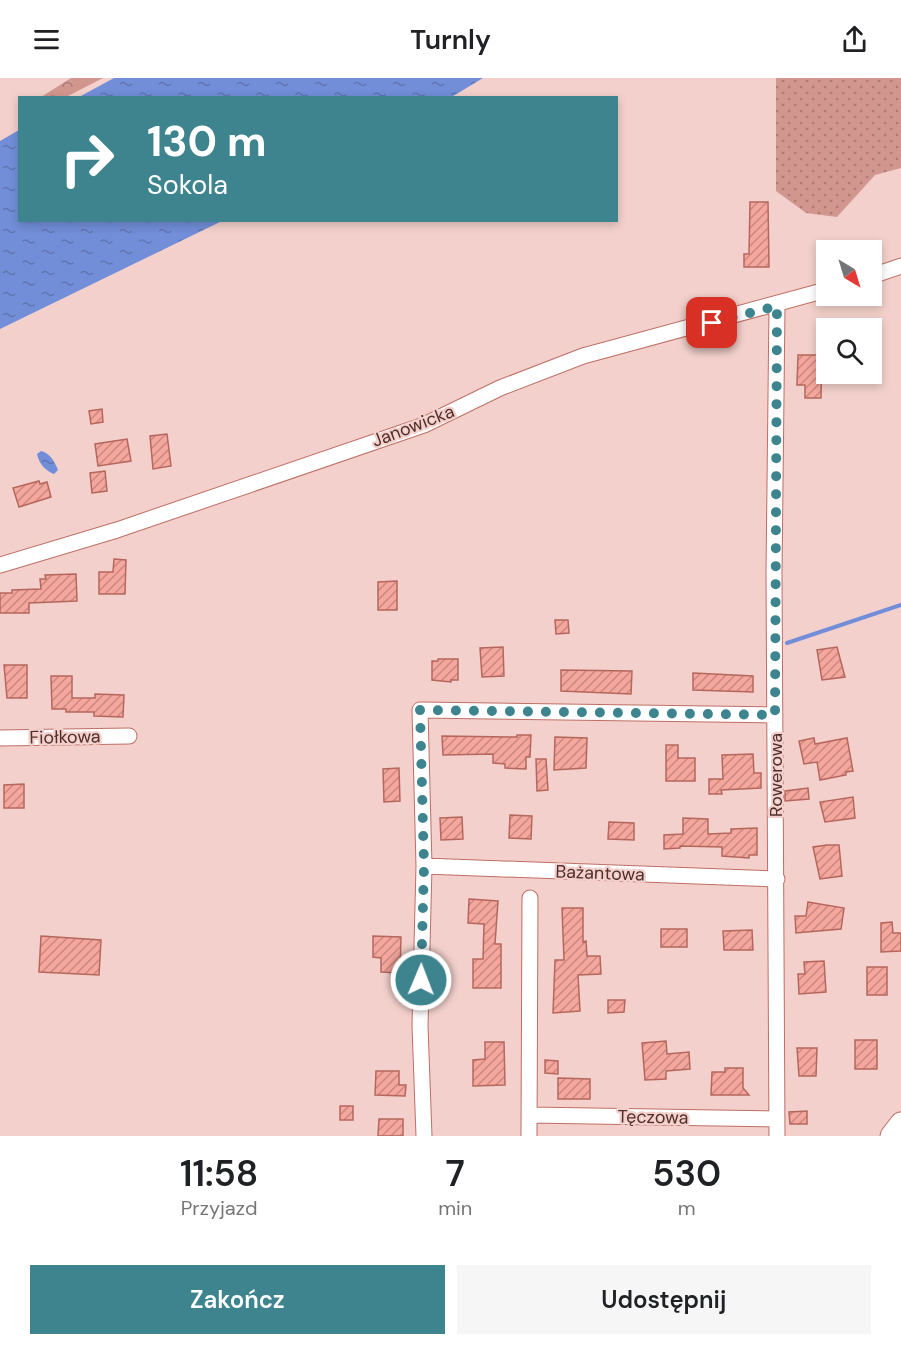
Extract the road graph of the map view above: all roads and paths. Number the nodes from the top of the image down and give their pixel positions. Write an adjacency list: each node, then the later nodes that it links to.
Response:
1 (901, 266): 2 (street)
2 (882, 273)
3 (816, 293): 4 (street, Janowicka)
4 (777, 306): 5 (street, Janowicka); 6 (street, Rowerowa)
5 (0, 565)
6 (775, 715): 9 (street); 10 (street, Rowerowa)
7 (129, 736): 8 (street, Fiołkowa)
8 (0, 738)
9 (424, 866): 10 (street, Bażantowa); 15 (street)
10 (777, 879): 13 (street, Rowerowa)
11 (530, 898): 12 (street)
12 (529, 1115): 13 (street, Tęczowa); 16 (street)
13 (777, 1119): 17 (street, Rowerowa)
14 (901, 1123): 18 (street)
15 (424, 1136)
16 (529, 1136)
17 (777, 1136)
18 (891, 1136)

